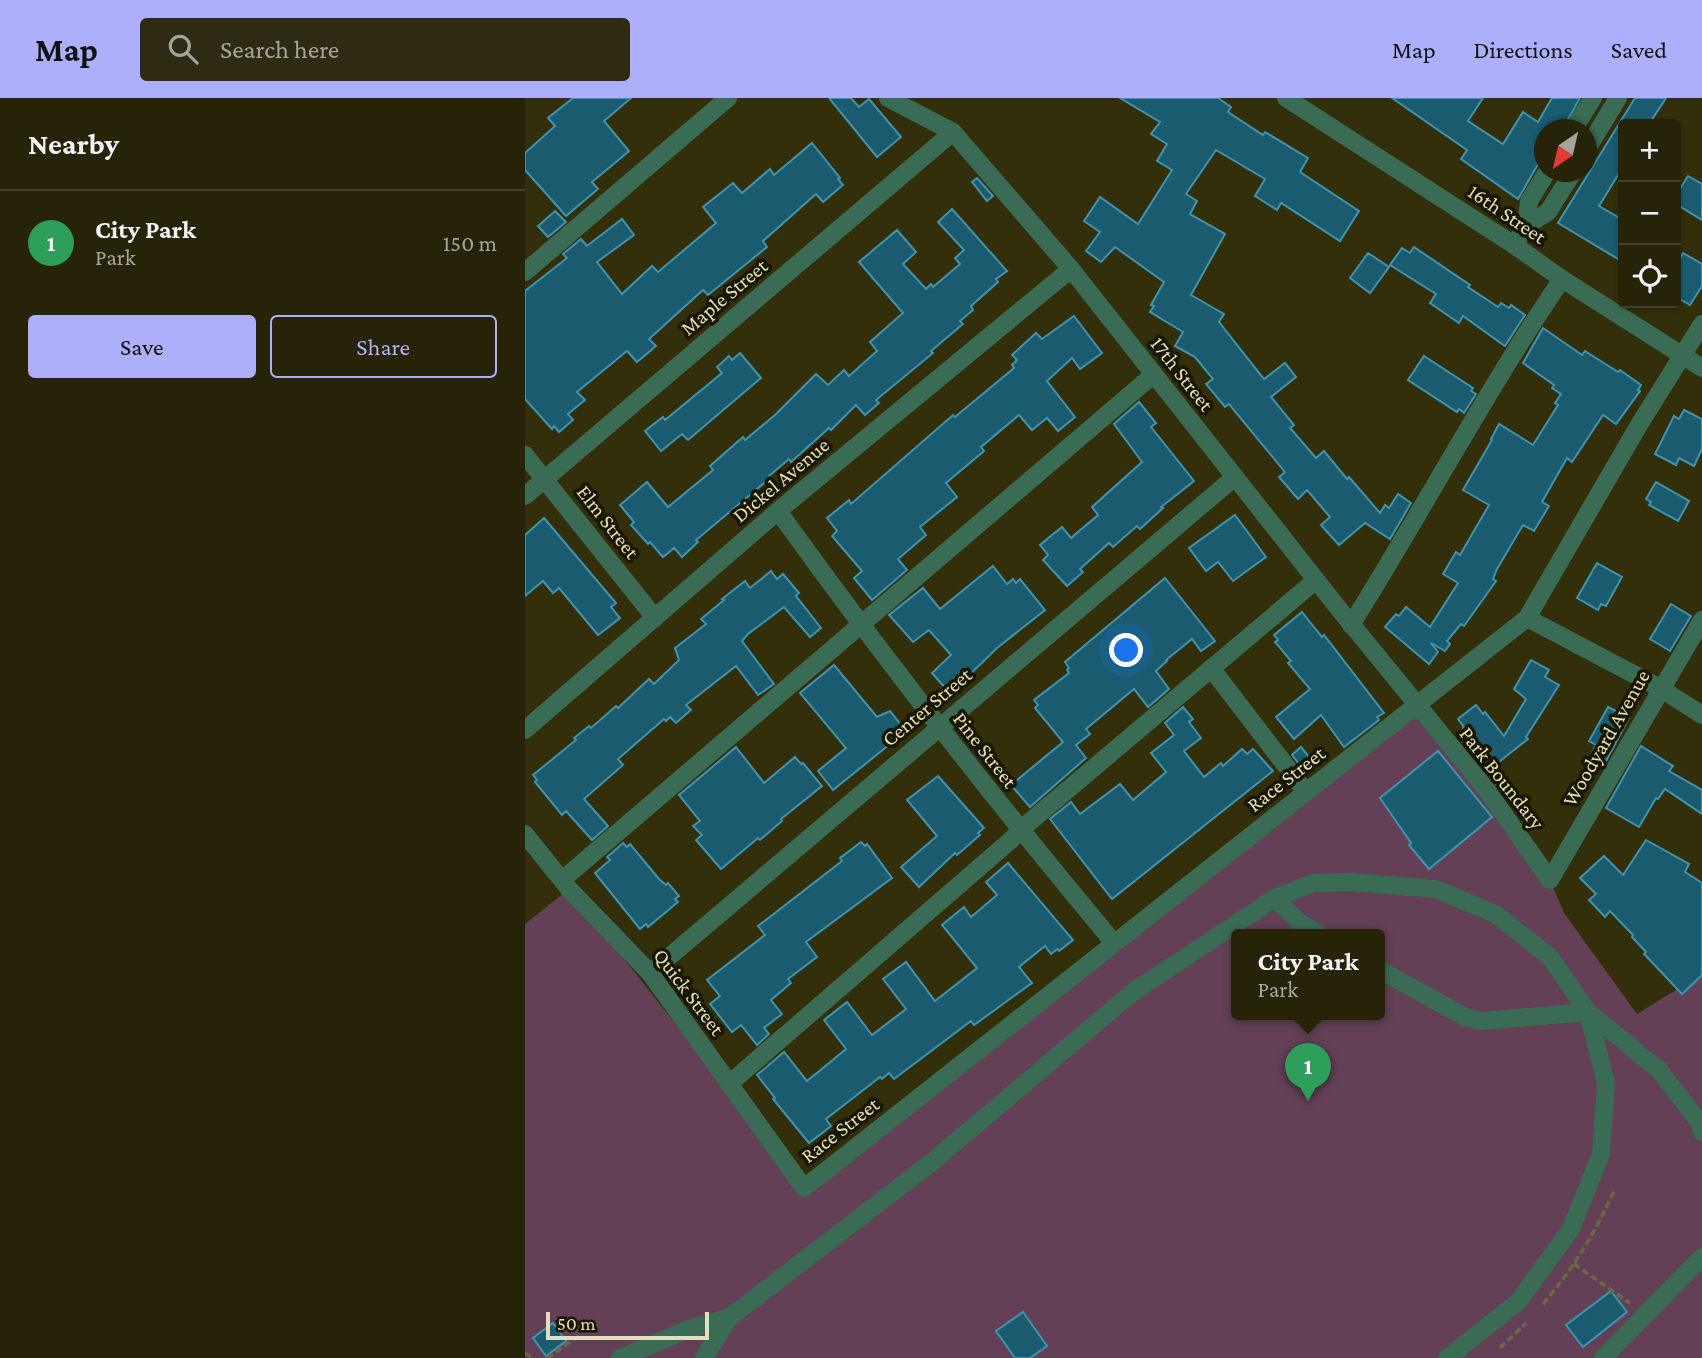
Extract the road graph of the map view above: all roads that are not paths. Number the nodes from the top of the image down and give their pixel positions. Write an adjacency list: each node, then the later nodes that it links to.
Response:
1 (728, 98): 14 (street)
2 (888, 98): 7 (street, 17th Street)
3 (1286, 98): 12 (street, 16th Street)
4 (1593, 98): 6 (street)
5 (1618, 98): 8 (street)
6 (1580, 119)
7 (953, 132): 13 (street, 17th Street); 22 (street, Maple Street)
8 (1597, 133)
9 (1541, 182): 11 (street)
10 (1567, 182): 11 (street)
11 (1526, 226): 12 (street)
12 (1514, 245): 15 (street, 16th Street)
13 (1071, 269): 19 (street, 17th Street); 24 (street, Dickel Avenue)
14 (525, 272)
15 (1562, 279): 17 (street, 16th Street); 29 (street)
16 (1702, 324): 17 (street, Race Street)
17 (1683, 355): 18 (street, 16th Street); 27 (street, Race Street)
18 (1702, 368)
19 (1153, 375): 21 (street, 17th Street); 30 (street)
20 (525, 455): 22 (street, Elm Street)
21 (1235, 477): 25 (street, 17th Street); 35 (street, Center Street)
22 (545, 479): 23 (street, Maple Street); 26 (street, Elm Street)
23 (525, 496)
24 (778, 511): 26 (street, Dickel Avenue); 30 (street, Pine Street)
25 (1316, 580): 29 (street, 17th Street); 31 (street)
26 (655, 618): 36 (street, Dickel Avenue)
27 (1527, 618): 32 (street); 33 (street, Race Street)
28 (1702, 620): 32 (street, Woodyard Avenue)
29 (1352, 625): 33 (street, 17th Street)
30 (861, 626): 35 (street, Pine Street); 40 (street)
31 (1211, 668): 37 (street); 38 (street)
32 (1660, 688): 34 (street); 41 (street, Woodyard Avenue)
33 (1416, 705): 37 (street, Race Street); 41 (street, Park Boundary)
34 (1702, 715)
35 (939, 728): 38 (street, Pine Street); 45 (street, Center Street)
36 (525, 730)
37 (1306, 792): 44 (street, Race Street)
38 (1020, 830): 44 (street, Pine Street); 48 (street)
39 (525, 834): 40 (street, Quick Street)
40 (562, 880): 45 (street, Quick Street)
41 (1550, 880)
42 (1275, 898): 43 (street); 47 (street); 52 (street)
43 (1310, 929)
44 (1114, 943): 50 (street, Race Street)
45 (650, 973): 48 (street, Quick Street)
46 (1385, 973): 47 (street)
47 (1588, 1012): 49 (street); 53 (street)
48 (729, 1084): 50 (street, Quick Street)
49 (1701, 1126)
50 (804, 1188)
51 (1702, 1257): 56 (street)
52 (729, 1318): 54 (street); 55 (street)
53 (1455, 1357)
54 (620, 1358)
55 (703, 1358)
56 (1603, 1358)

